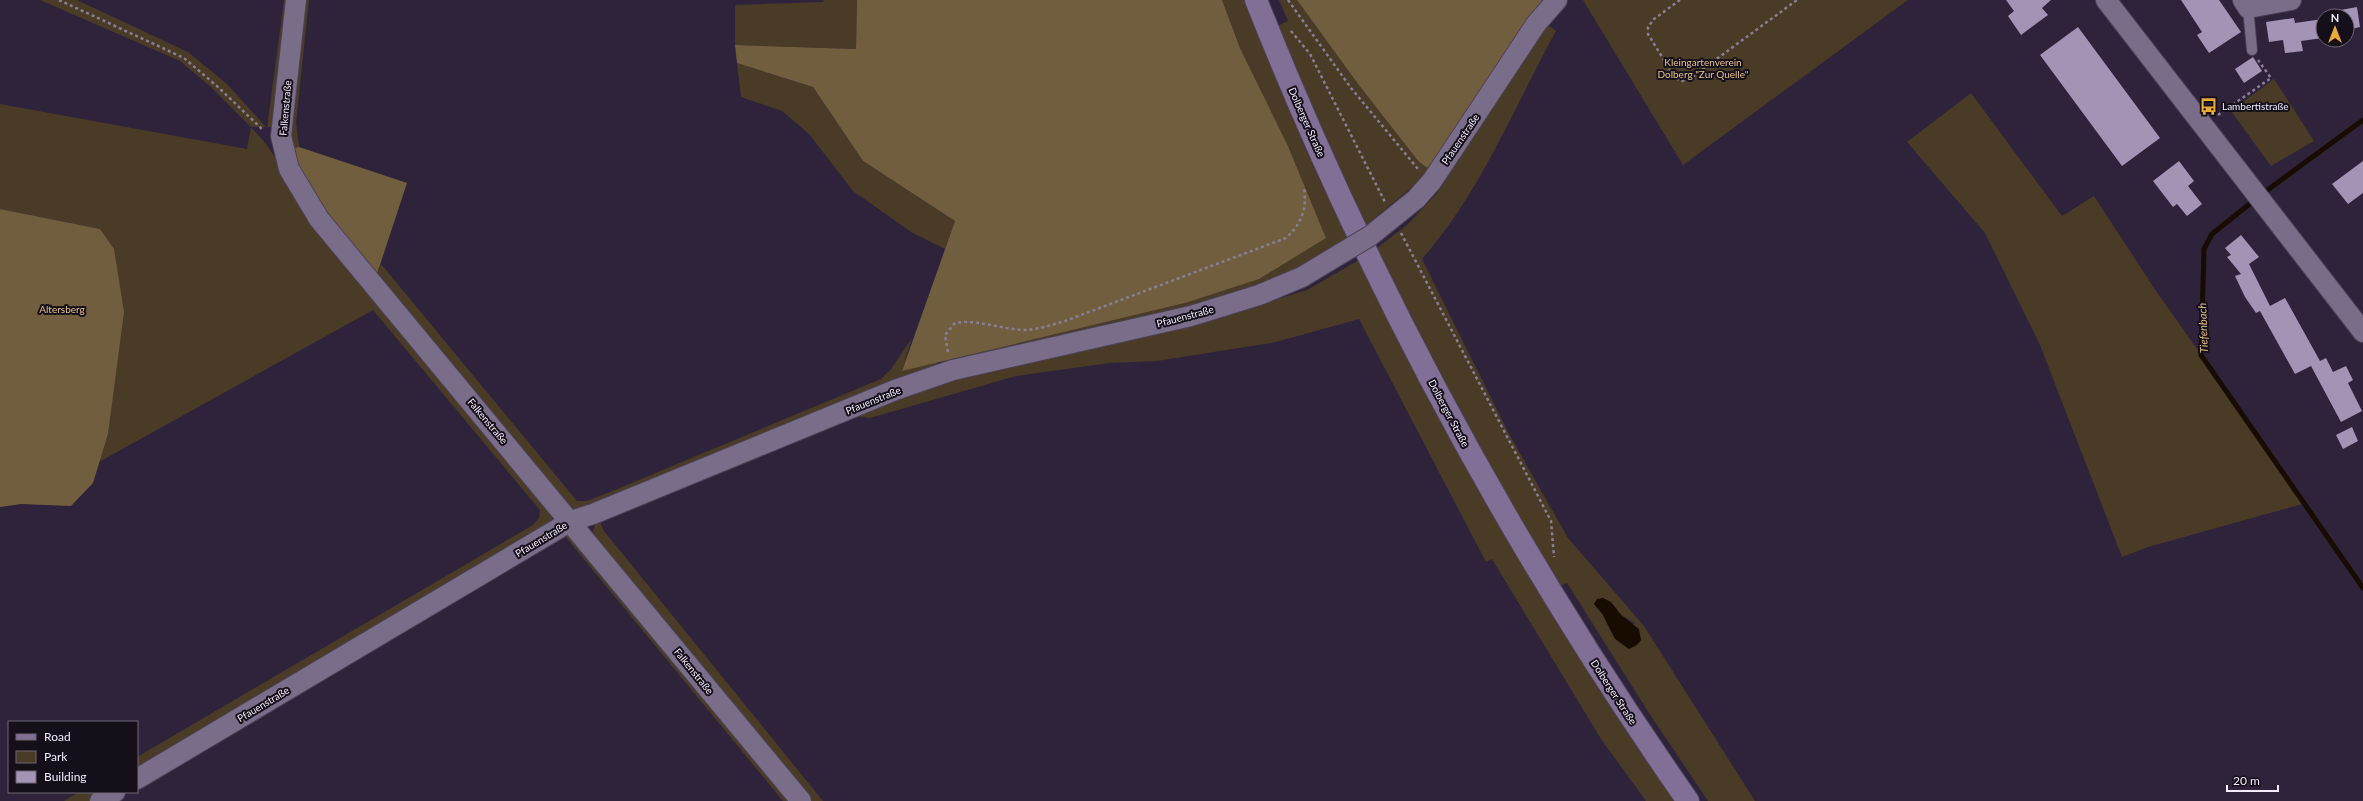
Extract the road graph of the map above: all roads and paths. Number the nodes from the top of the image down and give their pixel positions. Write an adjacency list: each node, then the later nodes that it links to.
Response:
1 (58, 0): 14 (path)
2 (296, 0): 14 (street, Falkenstraße)
3 (1256, 0): 27 (main road, Dolberger Straße)
4 (1288, 0): 15 (path)
5 (1558, 0): 15 (street, Pfauenstraße)
6 (1680, 0): 7 (path)
7 (1797, 0)
8 (2106, 0): 13 (street)
9 (2290, 0): 10 (street)
10 (2245, 4): 12 (lane)
11 (1286, 26): 17 (path)
12 (2252, 50): 13 (path)
13 (2204, 125): 19 (street)
14 (283, 150): 21 (street, Falkenstraße)
15 (1432, 181): 20 (street, Pfauenstraße, bridge)
16 (1304, 187): 20 (path)
17 (1387, 206)
18 (1398, 226): 22 (path)
19 (2363, 332)
20 (953, 370): 21 (street, Pfauenstraße)
21 (571, 521): 23 (street, Pfauenstraße); 26 (street, Falkenstraße)
22 (1556, 562)
23 (138, 778)
24 (113, 793): 25 (street)
25 (100, 801)
26 (800, 801)
27 (1688, 801)

